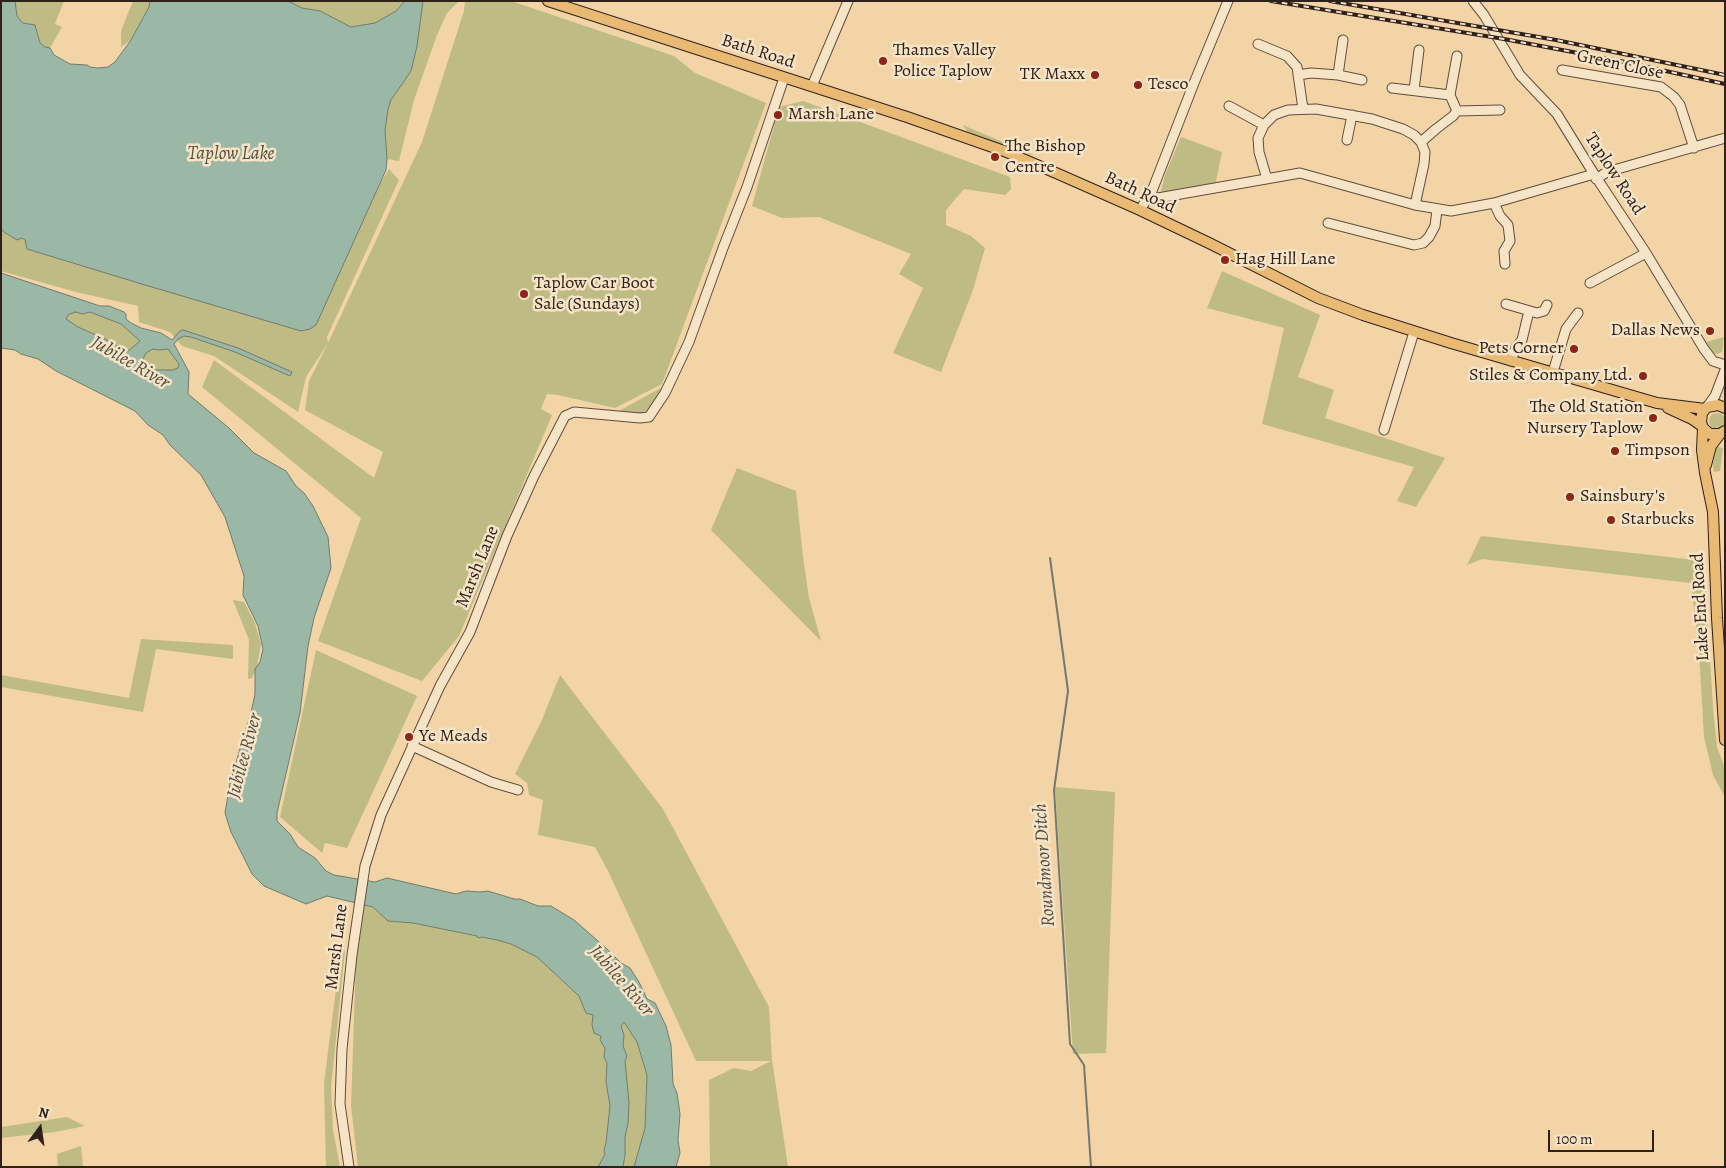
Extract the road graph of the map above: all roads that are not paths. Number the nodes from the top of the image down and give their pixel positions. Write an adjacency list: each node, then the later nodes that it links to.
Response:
1 (548, 1): 12 (main road, Bath Road)
2 (848, 1): 14 (street)
3 (1228, 1): 30 (street)
4 (1473, 1): 28 (street, Taplow Road)
5 (1343, 40): 11 (street)
6 (1258, 44): 10 (street)
7 (1419, 50): 16 (street)
8 (1457, 56): 17 (street)
9 (1562, 70): 27 (street, Green Close)
10 (1298, 75): 11 (street); 19 (street)
11 (1338, 75): 13 (street)
12 (784, 78): 14 (main road, Bath Road); 56 (street, Marsh Lane)
13 (1362, 80)
14 (812, 86): 33 (main road, Bath Road)
15 (1392, 88): 16 (street)
16 (1414, 90): 17 (street)
17 (1450, 95): 21 (street)
18 (1229, 106): 23 (street)
19 (1303, 109): 22 (street); 23 (street)
20 (1500, 110): 21 (street)
21 (1457, 111): 26 (street)
22 (1352, 115): 25 (street); 26 (street)
23 (1264, 125): 29 (street)
24 (1725, 138): 27 (street)
25 (1347, 140)
26 (1421, 142): 32 (street)
27 (1694, 148): 28 (street)
28 (1595, 177): 31 (street); 36 (street, Taplow Road)
29 (1267, 179): 30 (street); 32 (street)
30 (1150, 196): 33 (street)
31 (1494, 203): 34 (street); 37 (street)
32 (1415, 205): 34 (street)
33 (1140, 210): 43 (main road, Bath Road)
34 (1438, 210): 35 (street)
35 (1328, 222)
36 (1646, 253): 38 (street); 45 (street, Taplow Road)
37 (1505, 264)
38 (1590, 283)
39 (1506, 304): 41 (street)
40 (1547, 305): 41 (street)
41 (1528, 311): 44 (street)
42 (1578, 312): 46 (street)
43 (1414, 332): 44 (main road, Bath Road); 52 (street)
44 (1511, 361): 46 (main road, Bath Road)
45 (1725, 368): 47 (street); 49 (street)
46 (1553, 372): 48 (main road, Bath Road)
47 (1725, 376)
48 (1657, 403): 49 (main road, Bath Road); 51 (main road, Bath Road)
49 (1706, 408): 50 (main road, Bath Road); 51 (main road, Lake End Road)
50 (1725, 408)
51 (1703, 427): 53 (main road, Bath Road); 54 (main road, Lake End Road)
52 (1384, 430)
53 (1723, 433): 54 (main road, Lake End Road)
54 (1704, 473): 55 (main road, Lake End Road)
55 (1725, 740)
56 (412, 746): 57 (street); 58 (street, Marsh Lane)
57 (518, 790)
58 (349, 1167)

